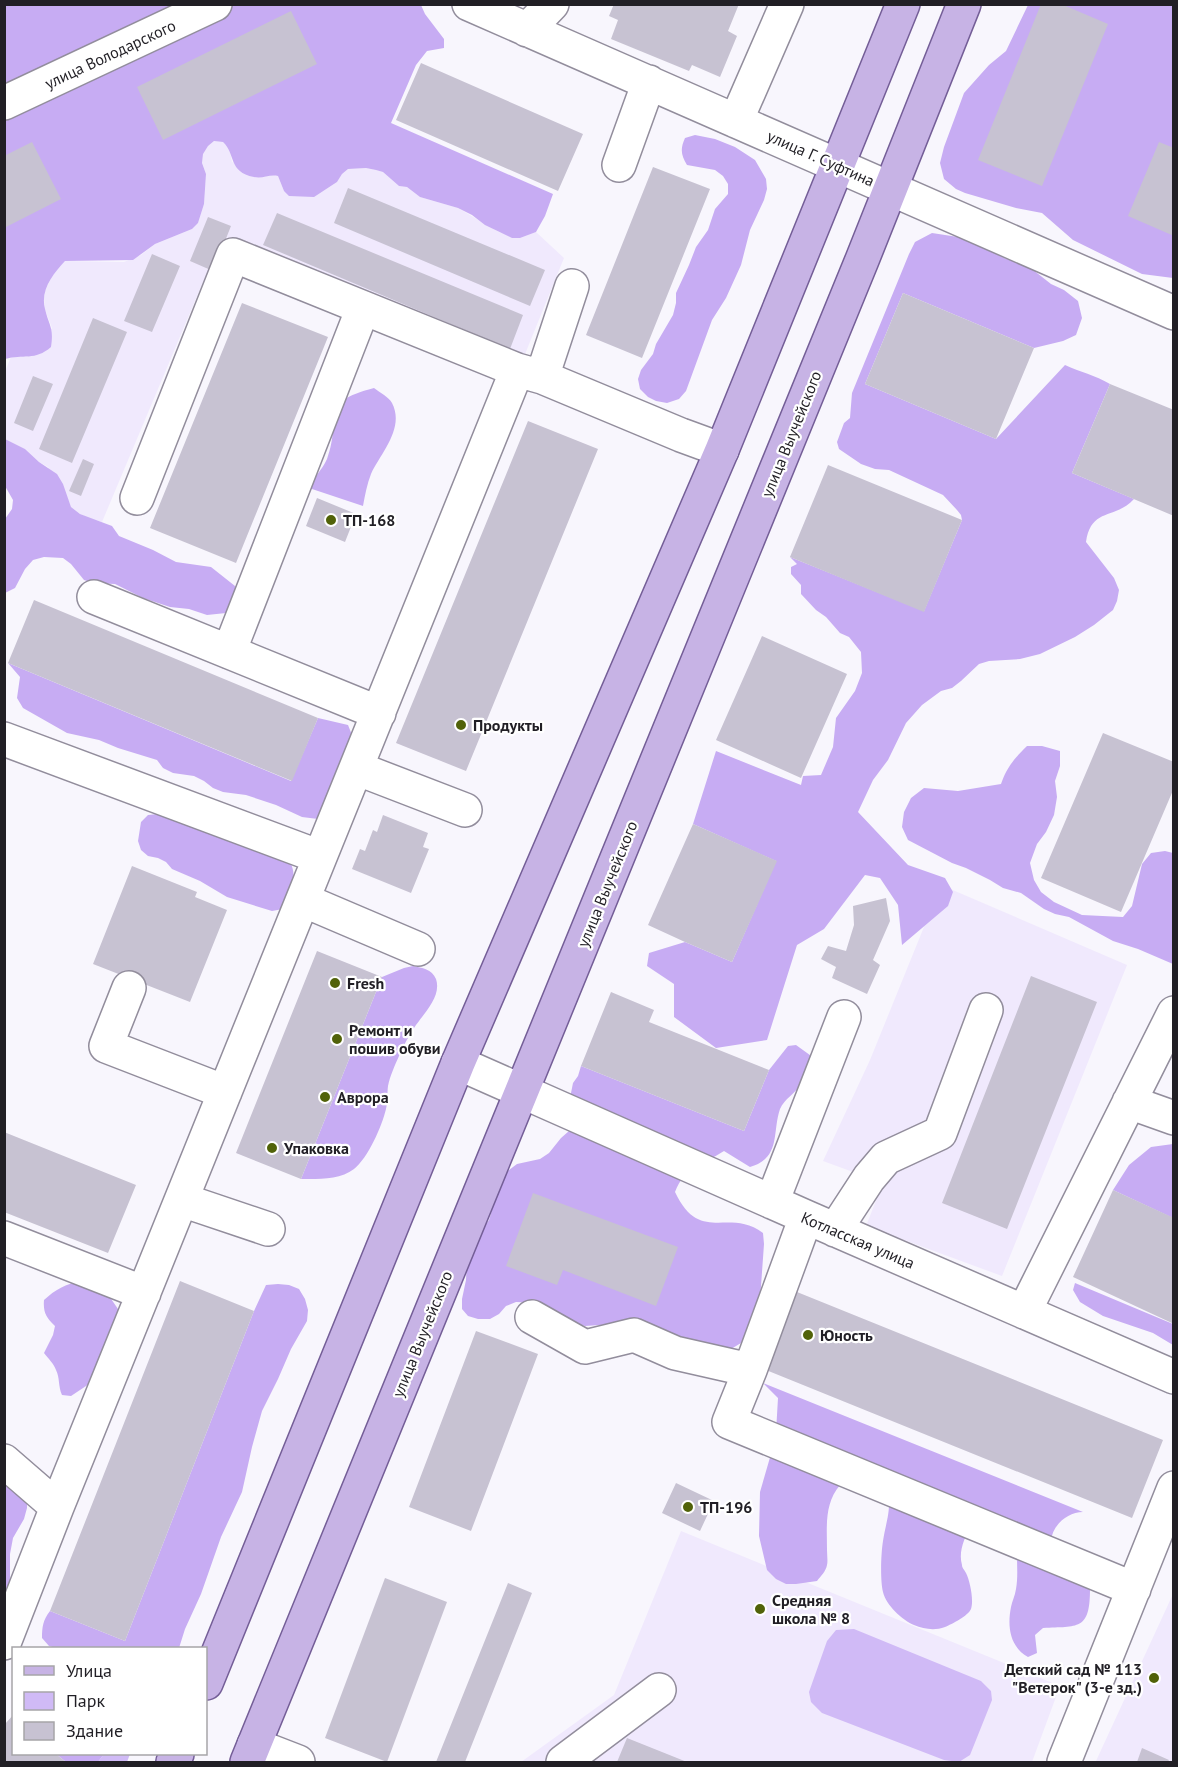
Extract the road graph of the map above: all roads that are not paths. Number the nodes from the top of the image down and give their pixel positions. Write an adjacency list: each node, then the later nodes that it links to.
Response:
1 (215, 4): 9 (street, улица Володарского)
2 (469, 4): 7 (street, улица Г. Суфтина)
3 (552, 4): 7 (street)
4 (787, 4): 10 (street)
5 (903, 4): 12 (main road)
6 (964, 4): 13 (main road, улица Выучейского)
7 (527, 30): 8 (street, улица Г. Суфтина)
8 (649, 82): 10 (street, улица Г. Суфтина); 11 (street)
9 (4, 103)
10 (736, 121): 12 (street, улица Г. Суфтина)
11 (619, 165)
12 (838, 166): 13 (street, улица Г. Суфтина); 18 (main road)
13 (890, 189): 16 (street, улица Г. Суфтина); 35 (main road, улица Выучейского)
14 (572, 286): 17 (street)
15 (363, 308): 17 (street); 19 (street); 21 (street)
16 (1173, 313)
17 (530, 373): 18 (street); 22 (street)
18 (722, 450): 33 (main road)
19 (137, 498)
20 (94, 597): 21 (street)
21 (229, 652): 22 (street)
22 (379, 713): 24 (street)
23 (4, 739): 26 (street)
24 (356, 768): 25 (street); 26 (street)
25 (465, 810)
26 (320, 857): 27 (street)
27 (303, 900): 28 (street); 34 (street)
28 (418, 949)
29 (129, 988): 34 (street)
30 (986, 1010): 40 (street)
31 (1173, 1013): 36 (street)
32 (844, 1017): 39 (street)
33 (458, 1063): 35 (street, Котласская улица); 53 (main road)
34 (225, 1092): 38 (street)
35 (533, 1096): 39 (street, Котласская улица); 55 (main road, улица Выучейского)
36 (1129, 1102): 37 (street); 44 (street)
37 (1173, 1118)
38 (182, 1200): 41 (street); 43 (street)
39 (772, 1202): 40 (street, Котласская улица)
40 (821, 1224): 44 (street, Котласская улица); 46 (street)
41 (267, 1229)
42 (4, 1238): 43 (street)
43 (144, 1293): 50 (street)
44 (1024, 1312): 47 (street, Котласская улица)
45 (532, 1317): 46 (street)
46 (750, 1370): 51 (street)
47 (1173, 1377)
48 (4, 1461): 50 (street)
49 (1173, 1488): 51 (street)
50 (57, 1507): 52 (street)
51 (1134, 1589): 58 (street)
52 (4, 1643)
53 (207, 1681)
54 (659, 1690): 57 (street)
55 (251, 1754): 56 (street)
56 (298, 1762)
57 (563, 1762)
58 (1064, 1762)

